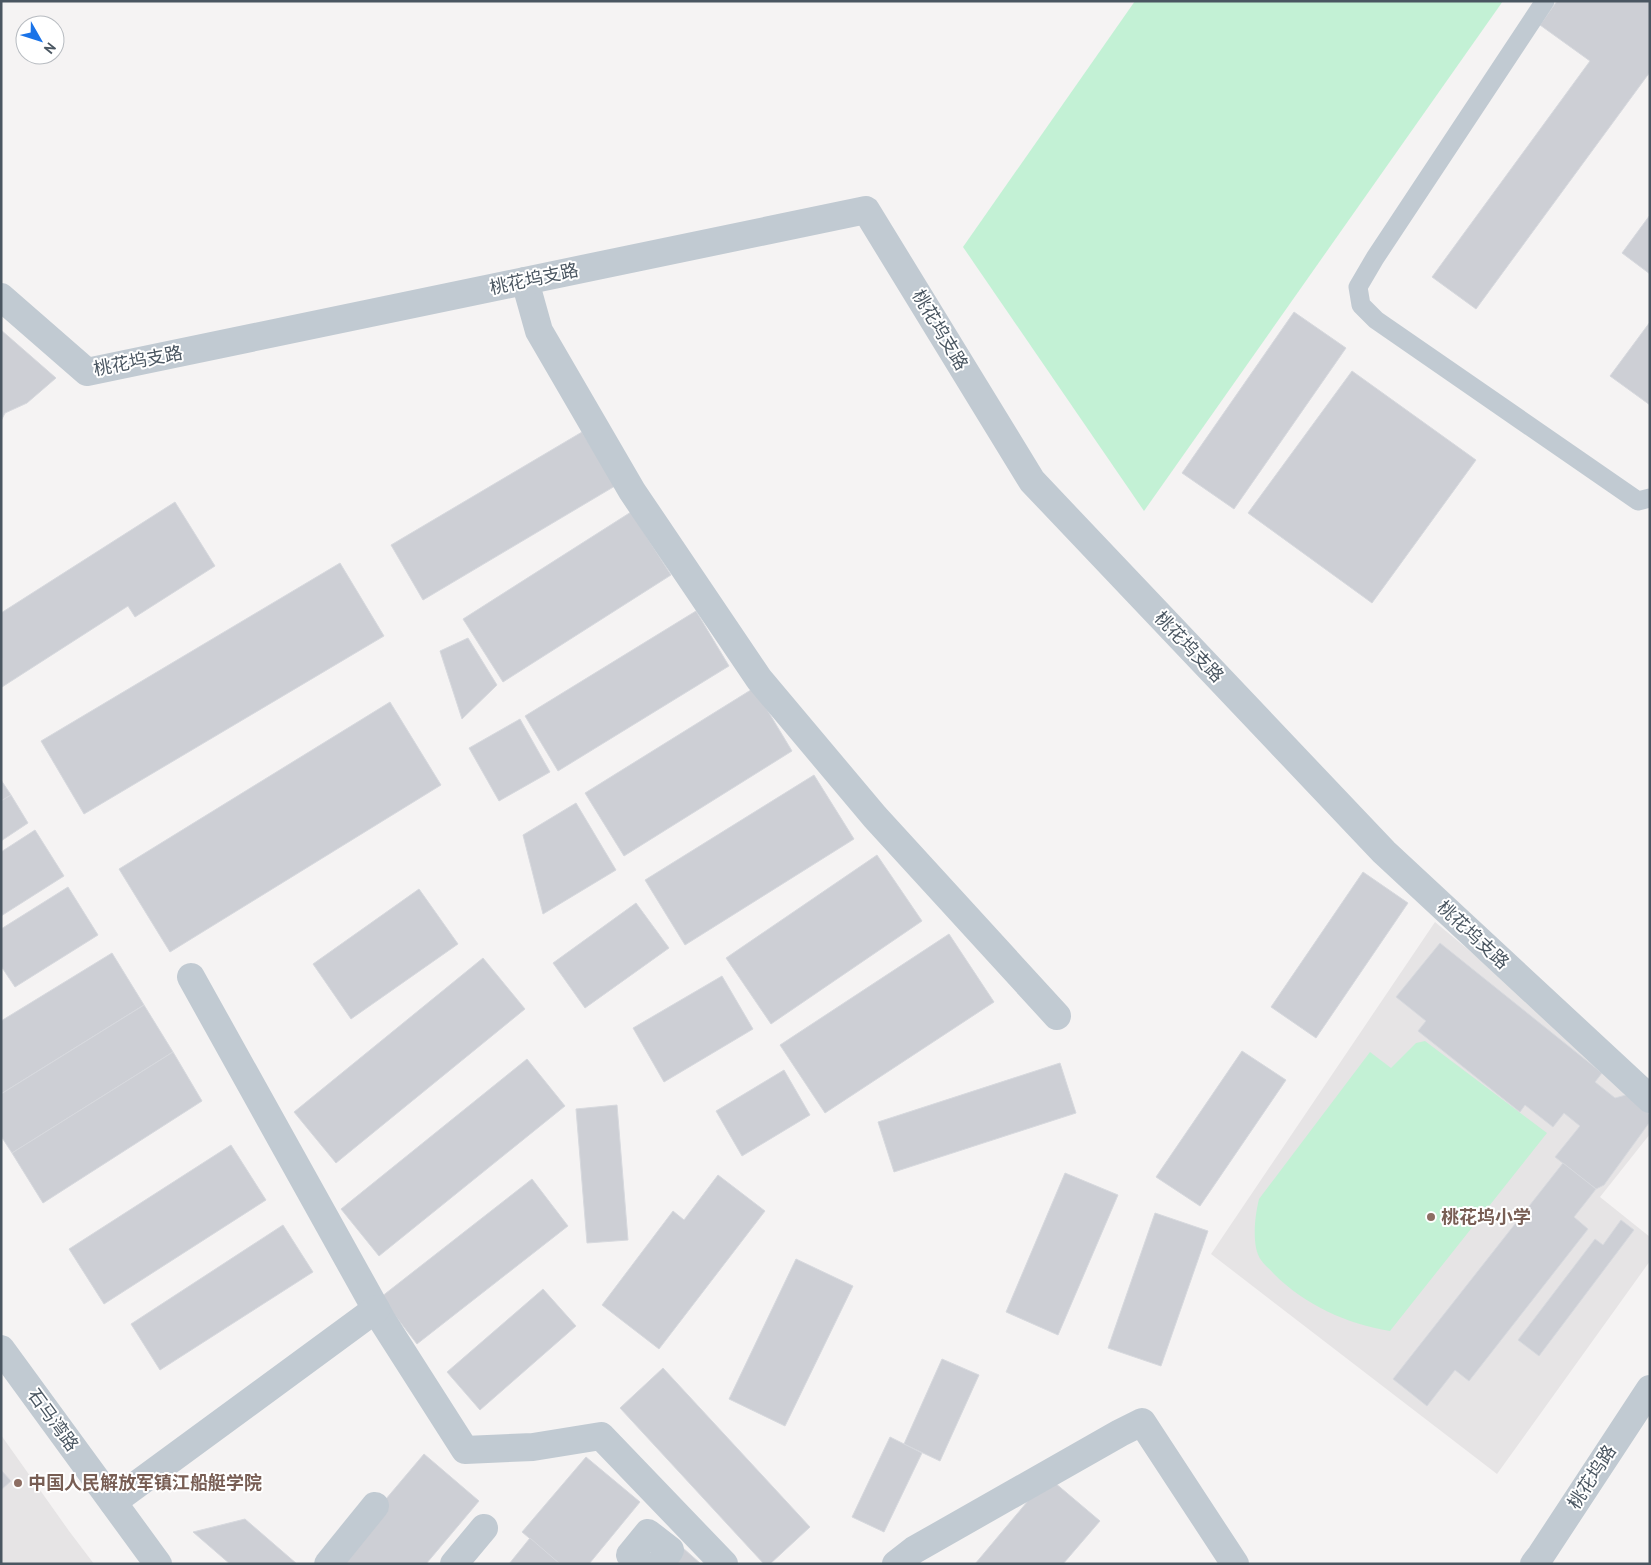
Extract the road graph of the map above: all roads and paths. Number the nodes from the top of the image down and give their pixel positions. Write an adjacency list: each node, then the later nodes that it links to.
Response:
1 (1545, 1): 4 (lane)
2 (525, 281): 3 (street, 桃花坞支路); 6 (street); 7 (street, 桃花坞支路)
3 (1, 297)
4 (1650, 498)
5 (191, 977): 8 (street)
6 (1057, 1016)
7 (1650, 1099)
8 (376, 1309): 11 (street); 19 (street)
9 (1, 1350): 11 (street, 石马湾路)
10 (1645, 1405): 22 (street, 桃花坞路)
11 (113, 1502): 14 (street, 石马湾路)
12 (375, 1506): 15 (street)
13 (484, 1528): 16 (street)
14 (158, 1564)
15 (328, 1564)
16 (454, 1564)
17 (642, 1564): 18 (street)
18 (660, 1564)
19 (724, 1564)
20 (896, 1564): 21 (street)
21 (1235, 1564)
22 (1534, 1564)

